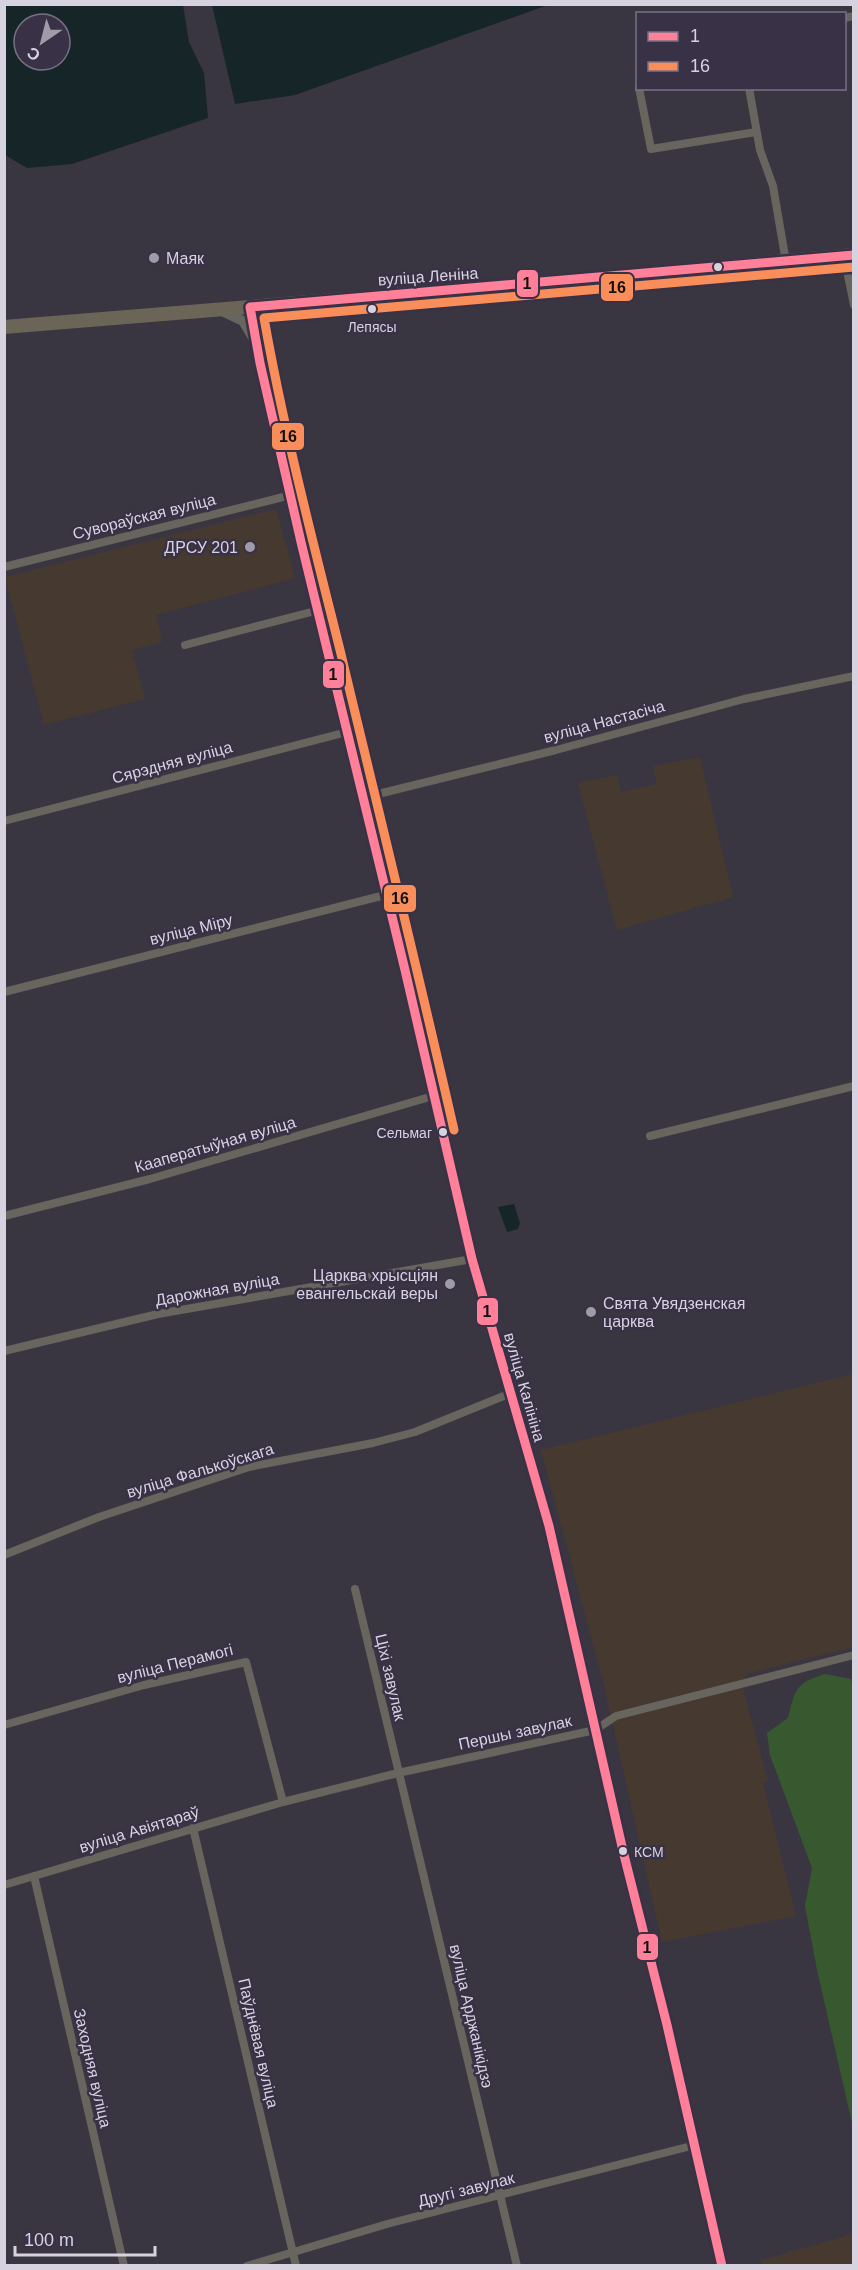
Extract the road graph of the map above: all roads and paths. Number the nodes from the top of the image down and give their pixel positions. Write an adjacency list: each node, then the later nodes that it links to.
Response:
1 (639, 90): 3 (street)
2 (749, 90): 3 (street)
3 (756, 132): 5 (street)
4 (849, 255): 5 (main road, вуліца Леніна); 7 (street)
5 (786, 262): 6 (main road, вуліца Леніна)
6 (281, 304): 8 (main road, вуліца Леніна); 11 (street)
7 (854, 305)
8 (250, 307): 9 (main road, вуліца Леніна); 11 (street, вуліца Калініна)
9 (215, 309): 10 (main road, вуліца Леніна); 11 (street)
10 (4, 327)
11 (256, 345): 12 (street, вуліца Калініна)
12 (291, 495): 13 (street, Сувораўская вуліца); 14 (street, вуліца Калініна)
13 (4, 567)
14 (319, 610): 15 (street); 17 (street, вуліца Калініна)
15 (184, 645)
16 (854, 676): 18 (street, вуліца Настасіча)
17 (347, 732): 18 (street, вуліца Калініна); 19 (street, Сярэдняя вуліца)
18 (362, 798): 20 (street, вуліца Калініна)
19 (4, 821)
20 (385, 895): 21 (street, вуліца Міру); 23 (street, вуліца Калініна)
21 (4, 992)
22 (854, 1086): 24 (street)
23 (432, 1096): 25 (street, Кааператыўная вуліца); 26 (street, вуліца Калініна)
24 (650, 1136)
25 (4, 1216)
26 (472, 1259): 27 (street, Дарожная вуліца); 28 (street, вуліца Калініна)
27 (4, 1351)
28 (511, 1393): 29 (street, вуліца Фалькоўскага); 33 (street, вуліца Калініна)
29 (4, 1555)
30 (355, 1589): 34 (street, Ціхі завулак)
31 (854, 1655): 33 (street, Першы завулак)
32 (4, 1725): 35 (street, вуліца Перамогі)
33 (596, 1730): 34 (street, Першы завулак); 39 (street, вуліца Калініна)
34 (398, 1773): 35 (street, Першы завулак); 40 (street, вуліца Арджанікідзэ)
35 (283, 1803): 36 (street, вуліца Авіятараў)
36 (193, 1828): 37 (street, вуліца Авіятараў); 41 (street, Паўднёвая вуліца)
37 (34, 1876): 38 (street, вуліца Авіятараў); 42 (street, Заходняя вуліца)
38 (4, 1885)
39 (694, 2145): 40 (street, Другі завулак); 46 (street, вуліца Калініна)
40 (500, 2196): 41 (street, Другі завулак); 45 (street, вуліца Арджанікідзэ)
41 (293, 2252): 43 (street, Другі завулак); 44 (street, Паўднёвая вуліца)
42 (124, 2265)
43 (247, 2265)
44 (296, 2265)
45 (517, 2265)
46 (722, 2265)

